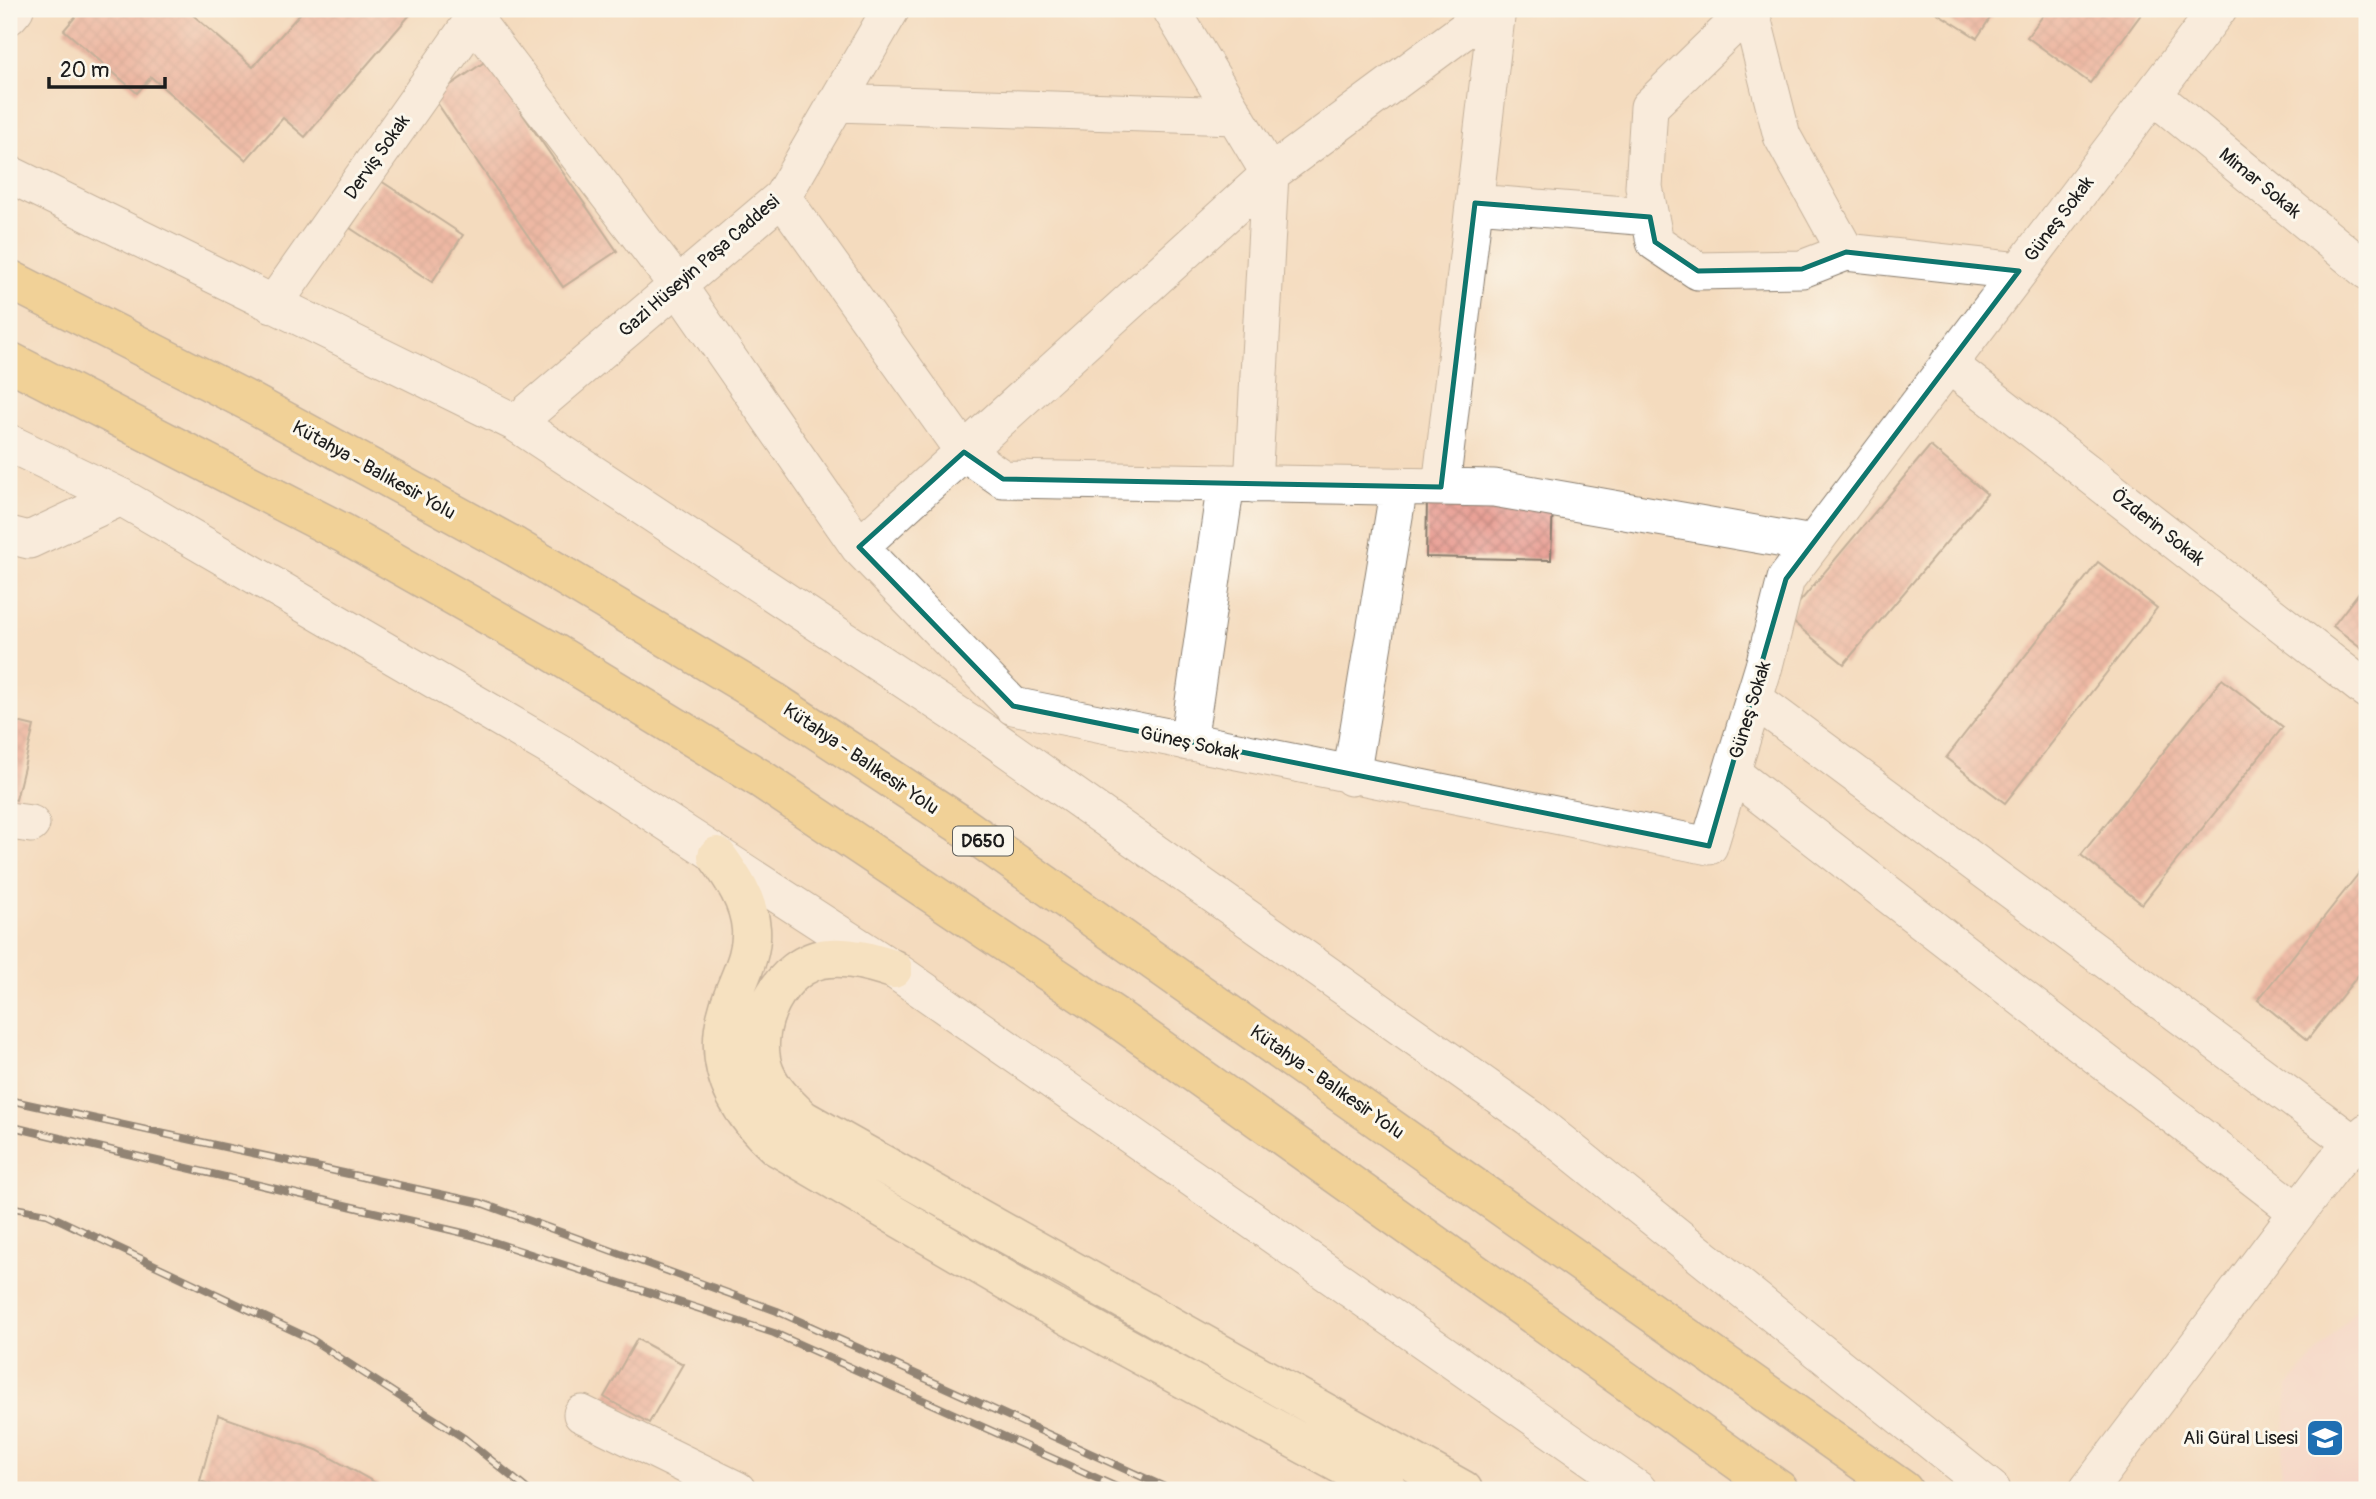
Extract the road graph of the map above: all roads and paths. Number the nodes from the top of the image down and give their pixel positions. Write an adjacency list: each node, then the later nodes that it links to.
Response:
1 (15, 9): 8 (street)
2 (1171, 9): 11 (street)
3 (1495, 9): 12 (street); 15 (street)
4 (1750, 9): 16 (street); 17 (street)
5 (2218, 9): 9 (street, Güneş Sokak)
6 (879, 13): 10 (street, Gazi Hüseyin Paşa Caddesi)
7 (477, 14): 21 (street); 22 (street, Derviş Sokak)
8 (9, 16)
9 (2153, 95): 18 (street, Güneş Sokak); 19 (street, Mimar Sokak)
10 (836, 103): 11 (street); 14 (street, Gazi Hüseyin Paşa Caddesi)
11 (1236, 116): 12 (street)
12 (1270, 173): 27 (street); 28 (street)
13 (9, 174): 22 (street)
14 (782, 197): 21 (street, Gazi Hüseyin Paşa Caddesi); 27 (street)
15 (1475, 203): 16 (street); 30 (street)
16 (1650, 217): 17 (street)
17 (1846, 252): 18 (street)
18 (2019, 271): 24 (street, Güneş Sokak)
19 (2367, 271)
20 (9, 279): 50 (highway, Kütahya - Balıkesir Yolu / D650)
21 (678, 286): 25 (street, Gazi Hüseyin Paşa Caddesi); 34 (street)
22 (273, 305): 25 (street)
23 (9, 361): 49 (highway)
24 (1948, 364): 33 (street, Güneş Sokak); 35 (street, Özderin Sokak)
25 (516, 423): 51 (street)
26 (9, 443): 31 (street)
27 (964, 452): 28 (street); 34 (street)
28 (1240, 483): 29 (street); 37 (street)
29 (1399, 486): 30 (street); 39 (street)
30 (1441, 487): 33 (street)
31 (121, 497): 32 (street); 40 (street)
32 (9, 535)
33 (1812, 544): 36 (street, Güneş Sokak)
34 (859, 547): 37 (street, Güneş Sokak)
35 (2367, 690)
36 (1754, 699): 38 (street, Güneş Sokak); 42 (street)
37 (1188, 742): 39 (street, Güneş Sokak)
38 (1732, 773): 39 (street, Güneş Sokak); 43 (street)
39 (1352, 777)
40 (717, 856): 41 (street); 46 (main road)
41 (893, 969): 47 (main road); 48 (street)
42 (2361, 1138): 43 (street)
43 (2298, 1212): 52 (street)
44 (582, 1414): 45 (street)
45 (737, 1490)
46 (1388, 1490)
47 (1463, 1490)
48 (1638, 1490)
49 (1779, 1490)
50 (1903, 1490)
51 (1992, 1490)
52 (2088, 1490)

